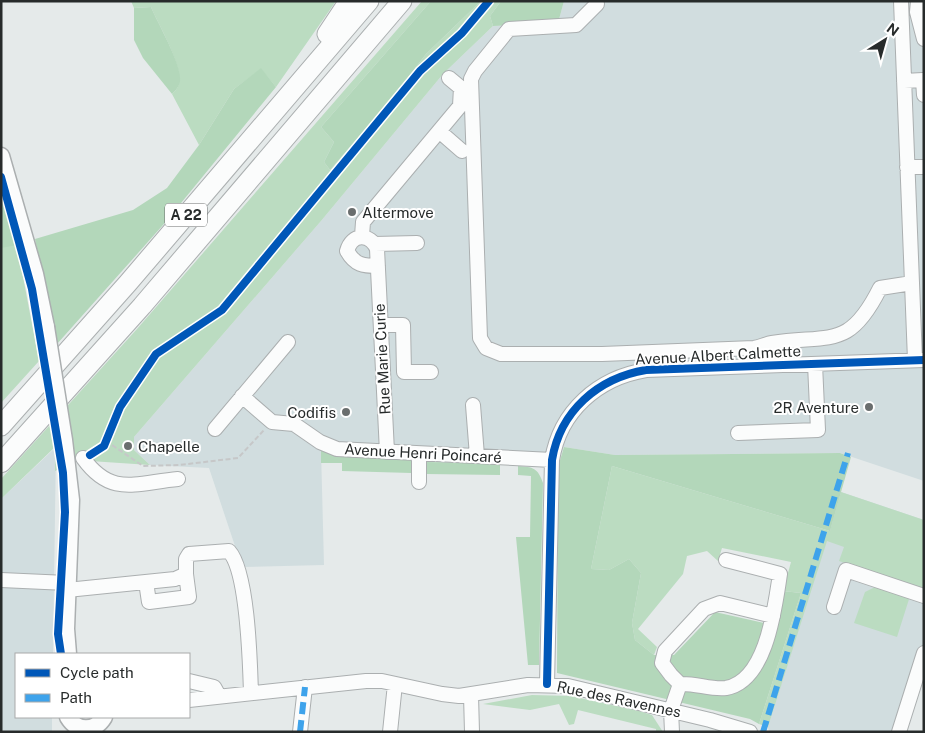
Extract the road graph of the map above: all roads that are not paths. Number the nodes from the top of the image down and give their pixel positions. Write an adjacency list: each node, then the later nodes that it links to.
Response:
1 (349, 1): 16 (highway)
2 (368, 1): 16 (highway, A 22)
3 (402, 1): 37 (highway, A 22)
4 (597, 4): 21 (street)
5 (902, 4): 6 (street); 9 (street, Avenue Albert Calmette)
6 (917, 4): 7 (street)
7 (924, 39)
8 (450, 78): 11 (street)
9 (904, 81): 10 (street); 14 (street, Avenue Albert Calmette)
10 (924, 94)
11 (439, 131): 12 (street); 17 (street)
12 (462, 150)
13 (1, 156): 44 (main road, bridge)
14 (907, 167): 15 (street); 21 (street, Avenue Albert Calmette)
15 (924, 167)
16 (214, 182): 29 (highway, A 22)
17 (362, 236): 19 (street); 20 (street)
18 (417, 242): 19 (street)
19 (375, 244): 20 (street, Rue Marie Curie)
20 (378, 266): 22 (street, Rue Marie Curie)
21 (912, 283): 24 (street, Avenue Albert Calmette)
22 (381, 325): 26 (street); 32 (street, Rue Marie Curie)
23 (288, 342): 27 (street)
24 (919, 360): 25 (street, Avenue Albert Calmette)
25 (815, 364): 31 (street); 36 (street, Avenue Albert Calmette)
26 (430, 372)
27 (242, 396): 30 (street); 32 (street, Avenue Henri Poincaré)
28 (473, 405): 34 (street)
29 (1, 426)
30 (215, 429)
31 (738, 433)
32 (387, 452): 33 (street, Avenue Henri Poincaré)
33 (419, 454): 34 (street, Avenue Henri Poincaré); 39 (street)
34 (477, 456): 36 (street, Avenue Henri Poincaré)
35 (83, 458): 38 (street)
36 (552, 460): 52 (street, Avenue Albert Calmette)
37 (1, 463)
38 (178, 479)
39 (419, 482)
40 (726, 560): 47 (street)
41 (186, 574): 43 (street); 43 (street); 55 (street)
42 (1, 580): 44 (street)
43 (146, 582): 44 (street)
44 (67, 587): 48 (main road)
45 (924, 596): 46 (street)
46 (834, 607)
47 (773, 616): 53 (street); 53 (street)
48 (68, 653)
49 (924, 653): 67 (street)
50 (190, 681): 57 (street)
51 (395, 684): 54 (street, Rue des Ravennes); 56 (street, Rue des Ravennes); 63 (street)
52 (547, 684): 56 (street, Rue des Ravennes); 59 (street, Rue des Ravennes)
53 (680, 684): 59 (street)
54 (305, 687): 55 (street, Rue des Ravennes); 62 (street)
55 (252, 693): 57 (street, Rue des Ravennes)
56 (471, 695): 64 (street)
57 (219, 696): 58 (street, Rue des Ravennes)
58 (190, 700)
59 (671, 710): 65 (street); 66 (street, Rue des Ravennes)
60 (99, 722): 61 (main road)
61 (71, 724)
62 (300, 732)
63 (390, 732)
64 (472, 732)
65 (672, 732)
66 (750, 732)
67 (899, 732)

